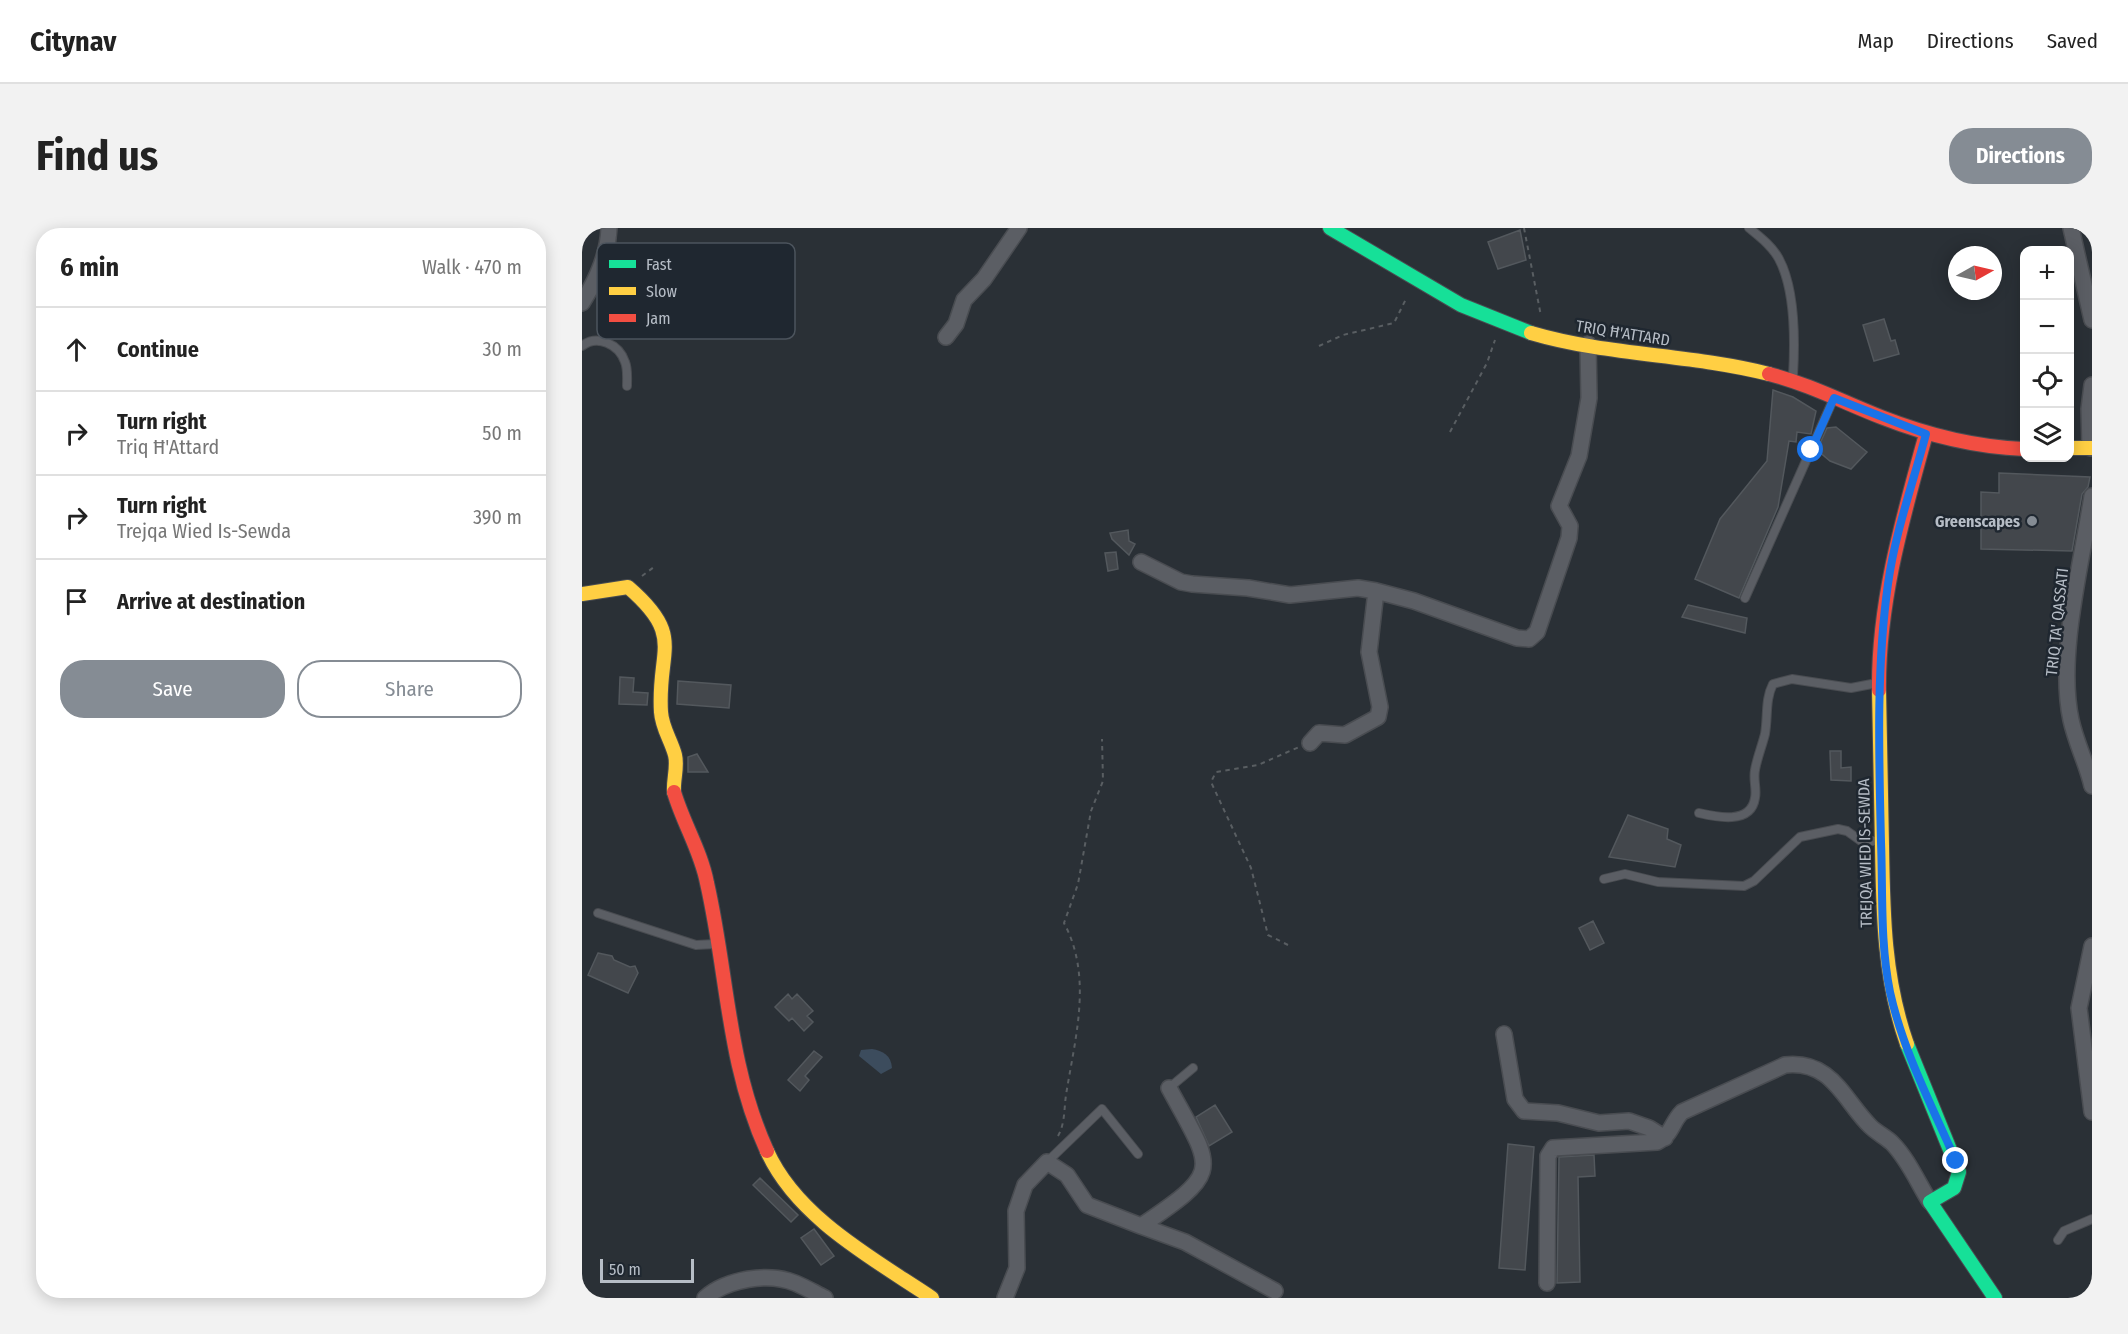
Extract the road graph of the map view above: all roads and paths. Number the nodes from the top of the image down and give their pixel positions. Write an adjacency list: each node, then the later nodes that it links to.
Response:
1 (609, 228): 7 (street)
2 (1019, 228): 13 (street)
3 (1330, 228): 9 (street, TRIQ Ħ'ATTARD)
4 (1524, 228): 14 (path)
5 (1749, 228): 18 (lane)
6 (2071, 228): 11 (street)
7 (608, 243)
8 (597, 274): 10 (street)
9 (1416, 281): 12 (street, TRIQ Ħ'ATTARD); 17 (path)
10 (582, 303)
11 (2092, 320)
12 (1502, 323): 14 (street, TRIQ Ħ'ATTARD); 22 (path)
13 (946, 337)
14 (1544, 337): 15 (street, TRIQ Ħ'ATTARD)
15 (1588, 344): 18 (street, TRIQ Ħ'ATTARD); 29 (street)
16 (582, 346): 20 (lane)
17 (1319, 346)
18 (1792, 380): 21 (street, TRIQ Ħ'ATTARD)
19 (2092, 385): 25 (street)
20 (627, 386)
21 (1834, 398): 23 (street, TRIQ Ħ'ATTARD); 31 (lane)
22 (1450, 432)
23 (1926, 434): 26 (street, TRIQ Ħ'ATTARD); 32 (street, TREJQA WIED IS-SEWDA)
24 (2074, 448): 25 (street)
25 (2091, 448)
26 (2020, 449)
27 (2092, 496): 35 (street, TRIQ TA' QASSATI)
28 (1141, 562): 29 (street)
29 (1376, 591): 34 (street)
30 (582, 594): 40 (street)
31 (1745, 598)
32 (1879, 683): 36 (lane); 37 (street, TREJQA WIED IS-SEWDA)
33 (1102, 739): 48 (path)
34 (1310, 743): 41 (path)
35 (2092, 786)
36 (1699, 813)
37 (1881, 841): 38 (lane); 51 (street, TREJQA WIED IS-SEWDA)
38 (1604, 879)
39 (598, 913): 40 (lane)
40 (715, 944): 59 (street)
41 (1288, 945)
42 (2092, 946): 46 (street)
43 (1504, 1034): 47 (street)
44 (1193, 1068): 45 (lane)
45 (1169, 1088): 53 (street)
46 (2092, 1112)
47 (1665, 1138): 51 (street); 55 (street)
48 (1054, 1141)
49 (1138, 1154): 50 (lane)
50 (1047, 1161): 53 (street); 60 (street)
51 (1930, 1202): 61 (street)
52 (2092, 1219): 54 (lane)
53 (1141, 1226): 56 (street)
54 (2058, 1240)
55 (1547, 1283)
56 (1275, 1291)
57 (705, 1298): 58 (street)
58 (825, 1298)
59 (932, 1298)
60 (1005, 1298)
61 (1995, 1298)

